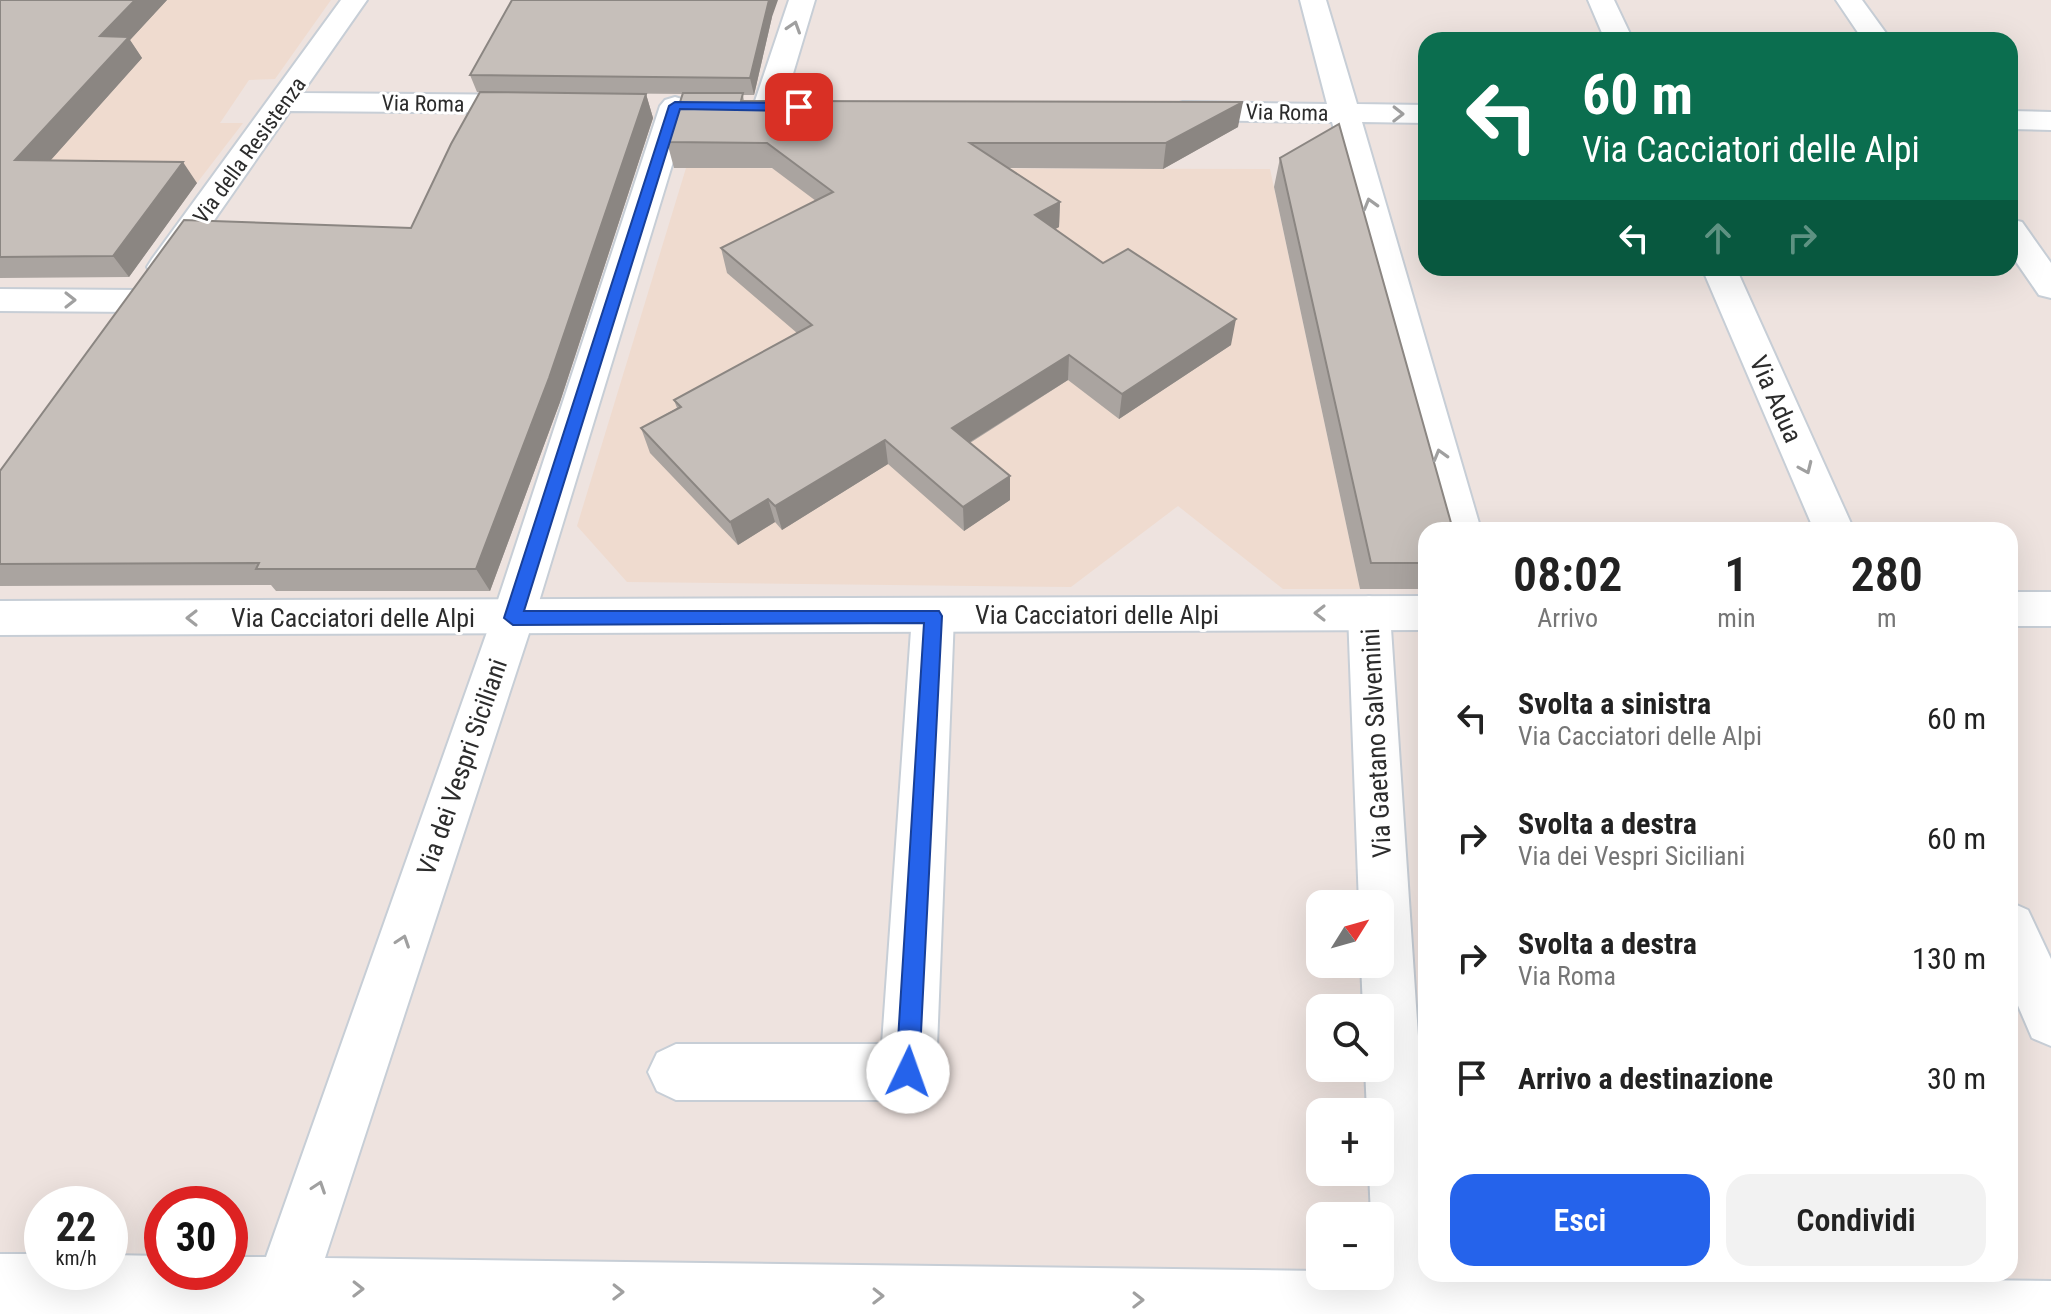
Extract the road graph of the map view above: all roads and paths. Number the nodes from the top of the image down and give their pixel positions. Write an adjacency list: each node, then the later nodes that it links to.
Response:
1 (354, 0): 8 (street, Via della Resistenza)
2 (802, 0): 12 (street, one-way to 2)
3 (1313, 0): 15 (street)
4 (1601, 0): 6 (street)
5 (1849, 0): 7 (street)
6 (1615, 32)
7 (1871, 32)
8 (284, 102): 9 (street, Via Roma); 22 (street, Via della Resistenza, one-way to 8)
9 (566, 105)
10 (675, 106): 31 (street, Via dei Vespri Siciliani)
11 (737, 106): 12 (street)
12 (768, 107): 13 (street)
13 (799, 107)
14 (1157, 111): 15 (street, Via Roma)
15 (1344, 113): 16 (street, Via Roma, one-way to 16); 23 (street, one-way to 15)
16 (1418, 114)
17 (2018, 120): 18 (street)
18 (2051, 121)
19 (2018, 240): 21 (street)
20 (1723, 276): 24 (street, Via Adua, one-way to 24)
21 (2051, 287)
22 (0, 300)
23 (1459, 522)
24 (1830, 522)
25 (2018, 609): 26 (street)
26 (2051, 609)
27 (1369, 613): 28 (street, Via Cacciatori delle Alpi); 29 (street, Via Cacciatori delle Alpi, one-way to 29); 37 (street, Via Gaetano Salvemini)
28 (1418, 613)
29 (933, 616): 31 (street, Via Cacciatori delle Alpi); 34 (street)
30 (0, 618): 31 (street, Via Cacciatori delle Alpi, one-way to 30)
31 (513, 618): 36 (street, Via dei Vespri Siciliani, one-way to 31)
32 (2018, 945): 33 (street)
33 (2051, 1019)
34 (676, 1072)
35 (0, 1284): 36 (street)
36 (285, 1288): 37 (street, one-way to 37)
37 (1405, 1303): 38 (street)
38 (2051, 1312)

